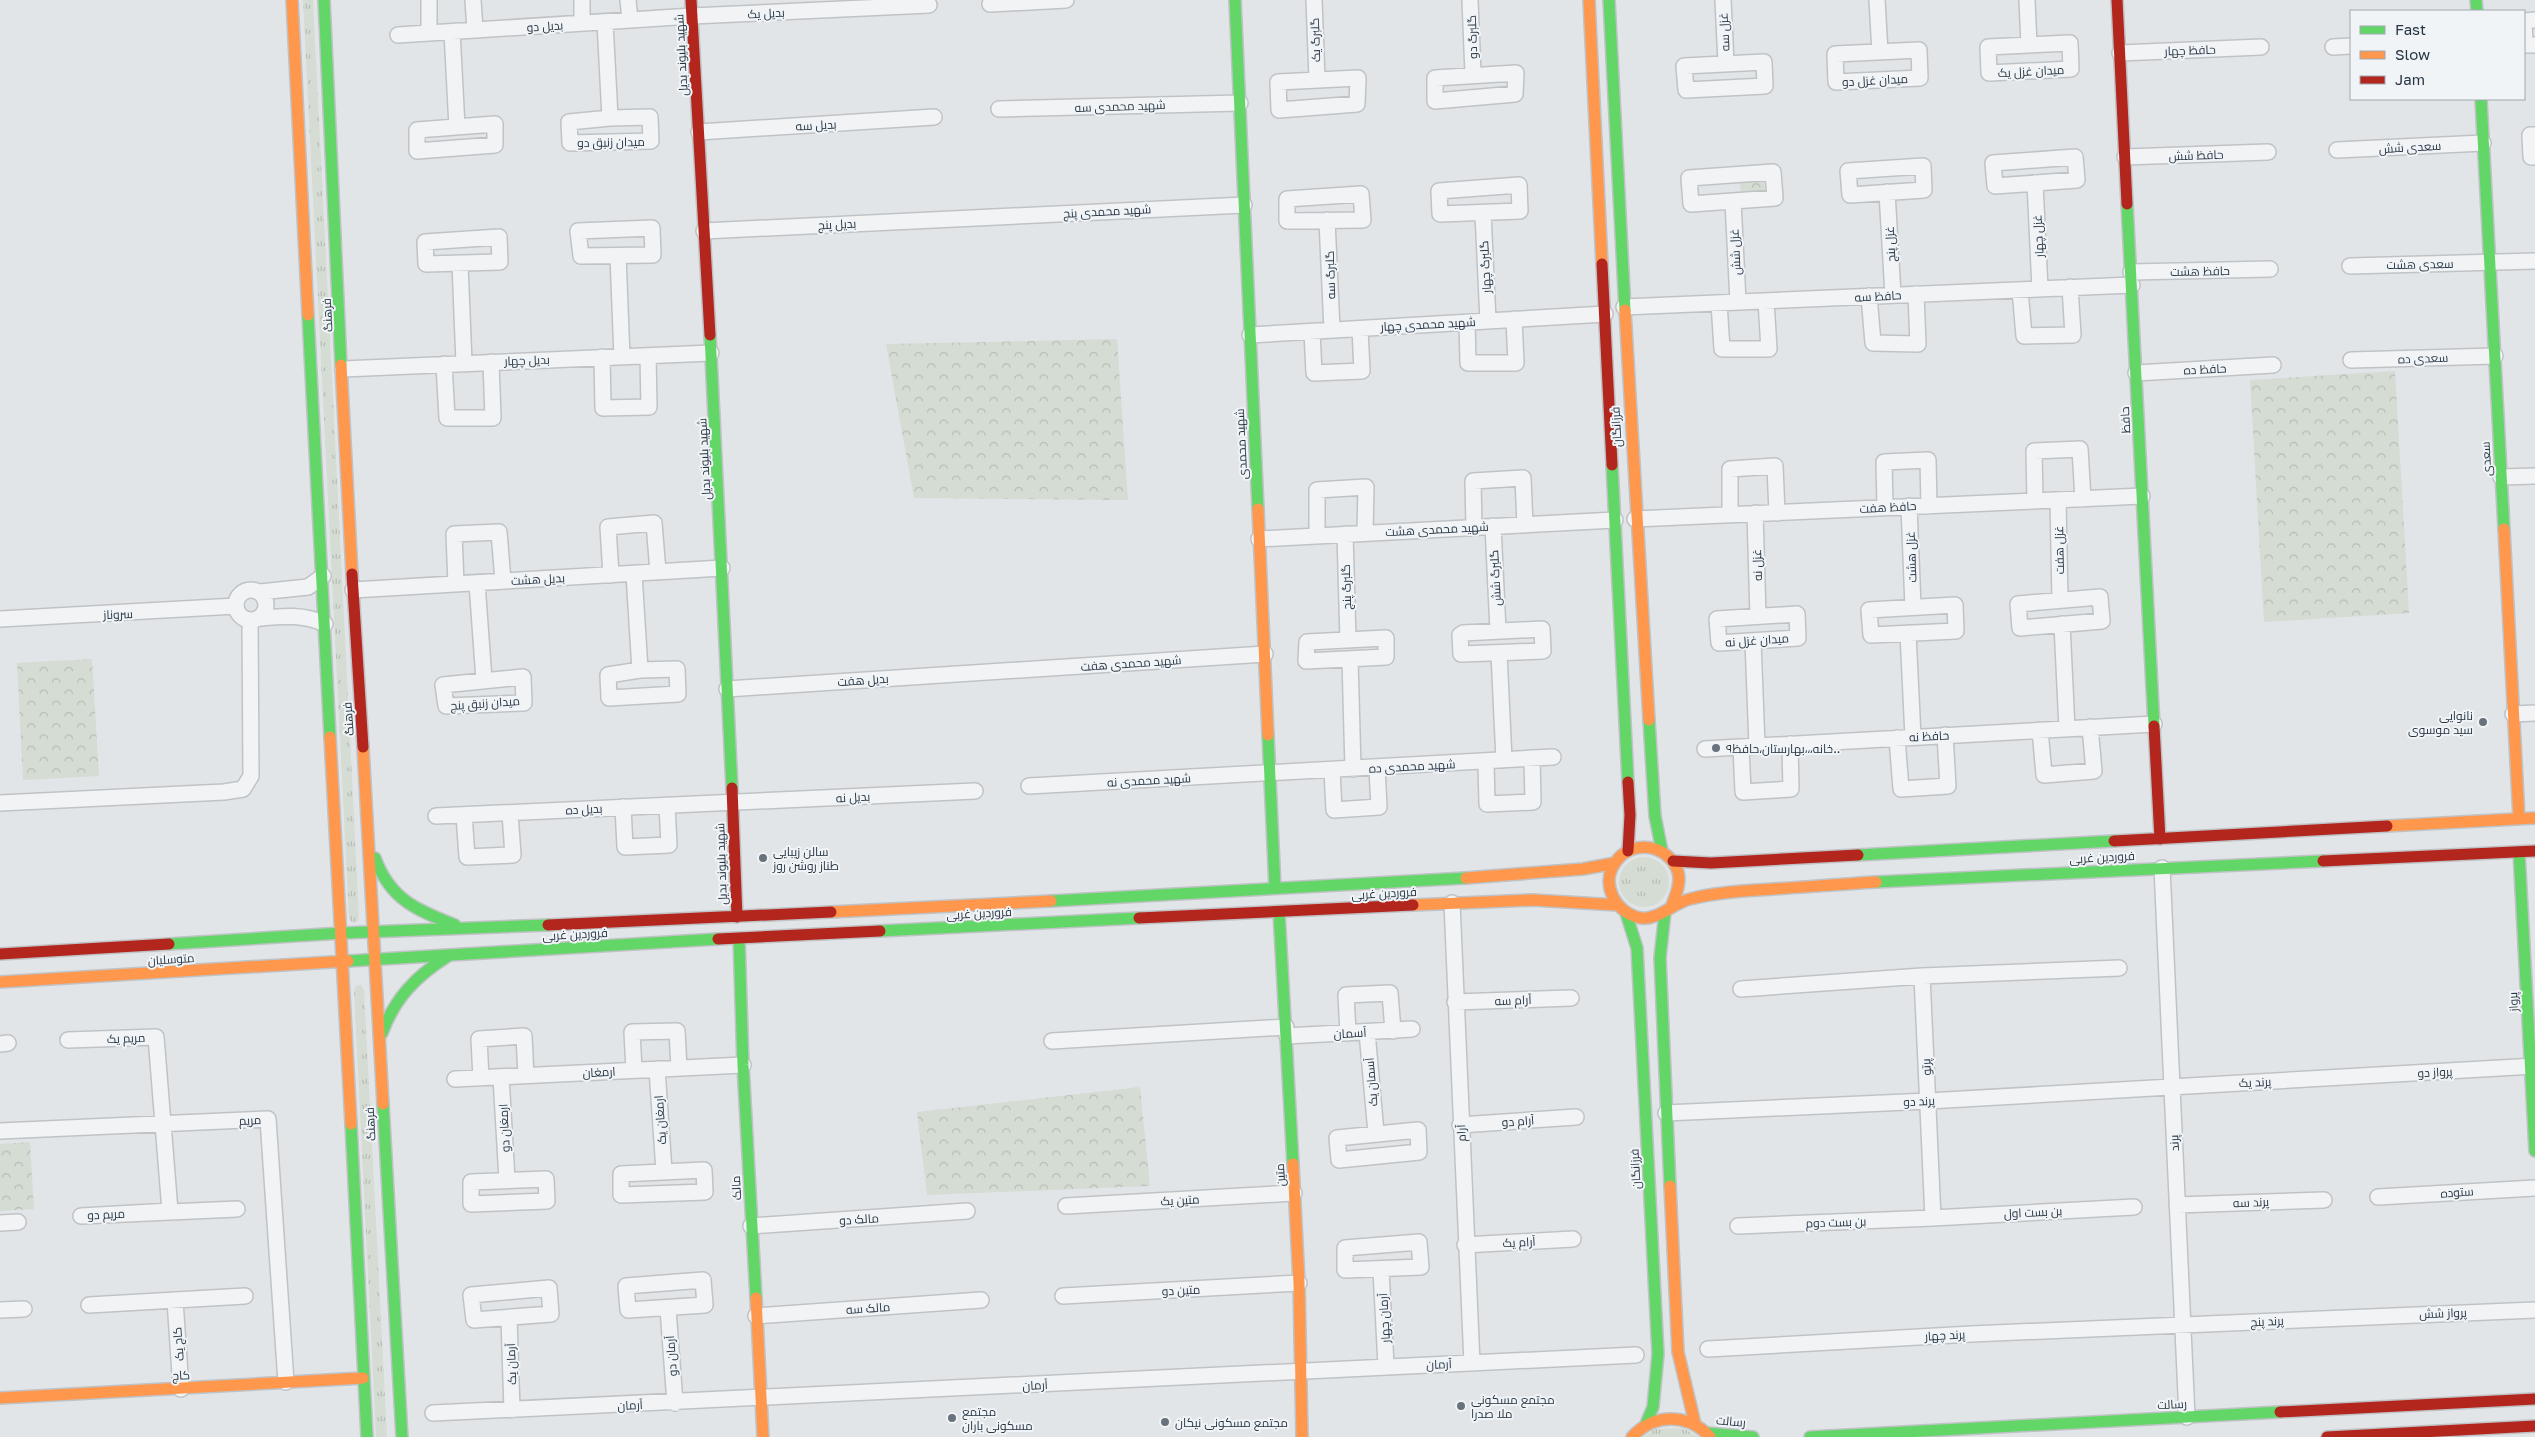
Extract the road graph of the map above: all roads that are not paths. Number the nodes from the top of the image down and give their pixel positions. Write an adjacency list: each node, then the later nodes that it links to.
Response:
1 (292, 0): 120 (street, فرهنگ)
2 (428, 0): 26 (street)
3 (473, 0): 24 (street)
4 (582, 0): 23 (street)
5 (628, 0): 21 (street)
6 (691, 0): 20 (street, شهید بلیوند بدیل)
7 (1066, 0): 18 (street)
8 (1235, 0): 38 (street, شهید محمدی)
9 (1314, 0): 36 (street, گلبرگ یک)
10 (1470, 0): 35 (street, گلبرگ دو)
11 (1589, 0): 75 (street, فرزانگان)
12 (1609, 0): 74 (street, فرزانگان)
13 (1723, 0): 34 (street, غزل سه)
14 (1877, 0): 32 (street)
15 (2027, 0): 28 (street)
16 (2117, 0): 33 (street, حافظ)
17 (324, 1): 93 (street, فرهنگ)
18 (990, 4)
19 (929, 5): 20 (street, بدیل یک)
20 (692, 16): 21 (street, بدیل دو); 43 (street, شهید بلیوند بدیل)
21 (630, 20): 22 (street, بدیل دو)
22 (605, 22): 23 (street, بدیل دو); 40 (street)
23 (582, 23): 24 (street, بدیل دو)
24 (475, 30): 25 (street, بدیل دو)
25 (452, 32): 26 (street, بدیل دو); 42 (street)
26 (429, 33): 27 (street, بدیل دو)
27 (398, 35)
28 (2029, 45): 28 (street, میدان غزل یک)
29 (2350, 46): 30 (street)
30 (2333, 47)
31 (2261, 48): 33 (street, حافظ چهار)
32 (1880, 52): 32 (street, میدان غزل دو)
33 (2120, 53): 48 (street, حافظ)
34 (1726, 64): 34 (street)
35 (1473, 74): 35 (street)
36 (1317, 79): 36 (street)
37 (2481, 100): 45 (street, سعدی)
38 (1240, 103): 39 (street, شهید محمدی سه); 53 (street, شهید محمدی)
39 (1000, 109)
40 (610, 118): 40 (street, میدان زنبق دو)
41 (934, 118): 43 (street, بدیل سه)
42 (457, 127): 42 (street)
43 (699, 132): 57 (street, شهید بلیوند بدیل)
44 (2535, 135): 49 (street)
45 (2483, 143): 46 (street, سعدی شش); 60 (street, سعدی)
46 (2337, 150)
47 (2268, 152): 48 (street, حافظ شش)
48 (2125, 157): 64 (street, حافظ)
49 (2535, 157)
50 (2035, 183): 50 (street); 66 (street, غزل چهار)
51 (1887, 192): 51 (street); 69 (street, غزل پنج)
52 (1733, 201): 52 (street); 72 (street, غزل شش)
53 (1244, 205): 55 (street, شهید محمدی پنج); 82 (street, شهید محمدی)
54 (1483, 214): 54 (street); 77 (street, گلبرگ چهار)
55 (970, 217): 57 (street, بدیل پنج)
56 (1327, 220): 56 (street); 80 (street, گلبرگ سه)
57 (704, 232): 83 (street, شهید بلیوند بدیل)
58 (618, 256): 58 (street); 86 (street)
59 (2535, 261): 60 (street, سعدی هشت)
60 (2490, 263): 62 (street, سعدی هشت); 85 (street, سعدی)
61 (460, 264): 61 (street); 90 (street)
62 (2350, 266)
63 (2270, 269): 64 (street, حافظ هشت)
64 (2131, 279): 65 (street, حافظ سه); 94 (street, حافظ)
65 (2070, 288): 66 (street, حافظ سه); 67 (street)
66 (2040, 289): 67 (street, حافظ سه)
67 (2020, 290): 68 (street, حافظ سه)
68 (1916, 294): 69 (street, حافظ سه); 70 (street)
69 (1893, 295): 70 (street, حافظ سه)
70 (1869, 296): 71 (street, حافظ سه)
71 (1766, 301): 72 (street, حافظ سه); 73 (street)
72 (1738, 302): 73 (street, حافظ سه)
73 (1719, 303): 74 (street, حافظ سه)
74 (1624, 307): 107 (street, فرزانگان)
75 (1605, 314): 76 (street, شهید محمدی چهار); 108 (street, فرزانگان)
76 (1514, 319): 77 (street, شهید محمدی چهار); 78 (street)
77 (1488, 321): 78 (street, شهید محمدی چهار)
78 (1467, 322): 79 (street, شهید محمدی چهار)
79 (1360, 328): 80 (street, شهید محمدی چهار); 81 (street)
80 (1332, 330): 81 (street, شهید محمدی چهار)
81 (1312, 332): 82 (street, شهید محمدی چهار)
82 (1250, 335): 115 (street, شهید محمدی)
83 (711, 353): 84 (street, بدیل چهار); 116 (street, شهید بلیوند بدیل)
84 (648, 356): 86 (street, بدیل چهار); 87 (street)
85 (2494, 356): 88 (street, سعدی ده); 96 (street, سعدی)
86 (622, 357): 87 (street, بدیل چهار)
87 (602, 358): 89 (street, بدیل چهار)
88 (2351, 360)
89 (491, 362): 90 (street, بدیل چهار); 91 (street)
90 (464, 363): 91 (street, بدیل چهار)
91 (444, 364): 93 (street, بدیل چهار)
92 (2273, 365): 94 (street, حافظ ده)
93 (343, 369): 124 (street, فرهنگ)
94 (2136, 373): 97 (street, حافظ)
95 (2535, 476): 96 (street)
96 (2501, 477): 146 (street, سعدی)
97 (2142, 496): 98 (street, حافظ هفت); 147 (street, حافظ)
98 (2083, 499): 99 (street, حافظ هفت); 100 (street)
99 (2058, 500): 100 (street, حافظ هفت); 126 (street, غزل هفت)
100 (2035, 501): 102 (street, حافظ هفت)
101 (1909, 506): 102 (street, حافظ هفت); 103 (street, حافظ هفت); 128 (street, غزل هشت)
102 (1929, 506): 103 (street)
103 (1885, 508): 104 (street, حافظ هفت)
104 (1777, 512): 105 (street, حافظ هفت); 106 (street)
105 (1755, 513): 106 (street, حافظ هفت); 129 (street, غزل نه)
106 (1730, 514): 107 (street, حافظ هفت)
107 (1634, 519): 179 (street, فرزانگان)
108 (1615, 520): 109 (street, شهید محمدی هشت); 178 (street, فرزانگان)
109 (1525, 525): 110 (street, شهید محمدی هشت); 111 (street)
110 (1493, 526): 111 (street, شهید محمدی هشت); 134 (street, گلبرگ شش)
111 (1474, 528): 112 (street, شهید محمدی هشت)
112 (1365, 533): 113 (street, شهید محمدی هشت); 114 (street)
113 (1345, 534): 114 (street, شهید محمدی هشت); 136 (street, گلبرگ پنج)
114 (1317, 536): 115 (street, شهید محمدی هشت)
115 (1259, 538): 139 (street, شهید محمدی)
116 (722, 568): 117 (street, بدیل هشت); 144 (street, شهید بلیوند بدیل)
117 (658, 572): 118 (street, بدیل هشت); 119 (street)
118 (634, 574): 119 (street, بدیل هشت); 141 (street)
119 (611, 575): 121 (street, بدیل هشت)
120 (323, 576): 125 (street); 132 (street, فرهنگ)
121 (503, 581): 122 (street, بدیل هشت); 123 (street)
122 (477, 583): 123 (street, بدیل هشت); 143 (street)
123 (456, 584): 124 (street, بدیل هشت)
124 (353, 590): 177 (street, فرهنگ)
125 (260, 592): 127 (street); 131 (street)
126 (2060, 600): 133 (street); 133 (street)
127 (236, 606): 130 (street, سروناز); 131 (street)
128 (1913, 607): 135 (street); 135 (street)
129 (1758, 616): 137 (street, میدان غزل نه); 137 (street, میدان غزل نه)
130 (0, 619)
131 (255, 620): 132 (street); 168 (street)
132 (326, 624): 193 (street, فرهنگ)
133 (2062, 624): 149 (street)
134 (1498, 630): 138 (street); 138 (street)
135 (1908, 633): 152 (street)
136 (1348, 640): 140 (street); 140 (street)
137 (1753, 641): 154 (street)
138 (1499, 653): 159 (street)
139 (1264, 654): 142 (street, شهید محمدی هفت); 164 (street, شهید محمدی)
140 (1350, 659): 162 (street)
141 (640, 670)
142 (998, 671): 144 (street, بدیل هفت)
143 (484, 680): 143 (street, میدان زنبق پنج)
144 (727, 689): 167 (street, شهید بلیوند بدیل)
145 (2535, 713): 146 (street)
146 (2513, 714): 175 (street, سعدی)
147 (2154, 724): 148 (street, حافظ نه); 176 (street, حافظ)
148 (2090, 727): 149 (street, حافظ نه); 150 (street)
149 (2067, 728): 150 (street, حافظ نه)
150 (2040, 730): 151 (street, حافظ نه)
151 (1945, 735): 152 (street, حافظ نه); 152 (street)
152 (1905, 738): 153 (street, حافظ نه)
153 (1790, 744): 154 (street, حافظ نه); 155 (street)
154 (1757, 746): 155 (street, حافظ نه)
155 (1741, 747): 156 (street, حافظ نه)
156 (1705, 749)
157 (1553, 757): 158 (street, شهید محمدی ده)
158 (1532, 758): 159 (street, شهید محمدی ده); 160 (street)
159 (1504, 760): 160 (street, شهید محمدی ده)
160 (1486, 761): 161 (street, شهید محمدی ده)
161 (1378, 768): 162 (street, شهید محمدی ده); 163 (street)
162 (1354, 769): 163 (street, شهید محمدی ده)
163 (1332, 770): 164 (street, شهید محمدی ده)
164 (1270, 774): 165 (street, شهید محمدی نه); 185 (street, شهید محمدی)
165 (1029, 786)
166 (975, 791): 167 (street, بدیل نه)
167 (732, 802): 169 (street, بدیل ده); 190 (street, شهید بلیوند بدیل)
168 (0, 804)
169 (668, 805): 170 (street, بدیل ده); 170 (street)
170 (623, 807): 171 (street, بدیل ده)
171 (510, 813): 172 (street, بدیل ده); 172 (street)
172 (464, 815): 173 (street, بدیل ده)
173 (436, 816)
174 (2535, 818): 175 (street, فروردین غربی)
175 (2519, 819): 176 (street, فروردین غربی)
176 (2160, 839): 182 (street, فروردین غربی)
177 (369, 844): 191 (street); 192 (street, فرهنگ)
178 (1628, 851): 179 (street); 183 (street)
179 (1662, 851): 182 (street)
180 (2519, 852): 181 (street, فروردین غربی); 184 (street, فروردین غربی); 215 (street, پرواز)
181 (2535, 852)
182 (1673, 861): 188 (street)
183 (1615, 863): 185 (street, فروردین غربی); 187 (street)
184 (2162, 868): 188 (street, فروردین غربی); 224 (street, پرند)
185 (1275, 888): 190 (street, فروردین غربی)
186 (1452, 903): 187 (street, فروردین غربی); 189 (street, فروردین غربی); 205 (street, آرام)
187 (1621, 909): 188 (street); 281 (street, فرزانگان)
188 (1669, 909): 226 (street)
189 (1279, 912): 194 (street, فروردین غربی); 207 (street, متین)
190 (736, 918): 191 (street, فروردین غربی)
191 (465, 928): 192 (street, فروردین غربی)
192 (374, 932): 193 (street, فروردین غربی); 197 (street, فرهنگ)
193 (342, 933): 198 (street, متوسلیان); 199 (street, فرهنگ)
194 (739, 938): 196 (street, فروردین غربی); 214 (street, مالک)
195 (0, 954): 198 (street, متوسلیان)
196 (449, 956): 197 (street, فروردین غربی); 213 (street)
197 (375, 960): 199 (street, فروردین غربی); 213 (street, فرهنگ)
198 (133, 961): 199 (street, متوسلیان); 202 (street, متوسلیان)
199 (343, 961): 271 (street, فرهنگ)
200 (2119, 968): 201 (street)
201 (1922, 976): 203 (street); 225 (street, پرتو)
202 (0, 982)
203 (1741, 989)
204 (1571, 998): 205 (street, آرام سه)
205 (1455, 1002): 229 (street, آرام)
206 (1412, 1029): 208 (street, آسمان)
207 (1286, 1031): 210 (street, آسمان); 212 (street, آسمان); 236 (street, متین)
208 (1393, 1031): 209 (street, آسمان); 210 (street)
209 (1367, 1032): 210 (street, آسمان); 231 (street, آسمان یک)
210 (1348, 1033)
211 (68, 1040): 228 (street, مریم یک)
212 (1052, 1041)
213 (379, 1042): 287 (street, فرهنگ)
214 (743, 1065): 216 (street, ارمغان); 247 (street, مالک)
215 (2533, 1066): 222 (street, پرواز دو); 232 (street, پرواز)
216 (679, 1068): 217 (street, ارمغان); 218 (street)
217 (657, 1069): 218 (street, ارمغان); 233 (street, ارمغان یک)
218 (634, 1070): 220 (street, ارمغان)
219 (501, 1076): 220 (street, ارمغان); 221 (street, ارمغان); 234 (street, ارمغان دو)
220 (526, 1076): 221 (street)
221 (481, 1078): 223 (street, ارمغان)
222 (2339, 1078): 224 (street, پرند یک)
223 (455, 1079)
224 (2172, 1086): 225 (street, پرند دو); 239 (street, پرند)
225 (1928, 1101): 226 (street, پرند دو); 244 (street, پرتو)
226 (1666, 1112): 282 (street)
227 (1576, 1117): 229 (street, آرام دو)
228 (164, 1124): 230 (street, مریم); 242 (street, مریم دو); 272 (street, مریم)
229 (1460, 1125): 250 (street, آرام)
230 (0, 1132)
231 (1376, 1133): 231 (street)
232 (2535, 1151)
233 (664, 1171): 233 (street)
234 (507, 1180): 234 (street)
235 (2535, 1188): 237 (street, ستوده)
236 (1294, 1193): 240 (street, متین یک); 252 (street, متین)
237 (2378, 1197)
238 (2324, 1200): 239 (street, پرند سه)
239 (2177, 1205): 265 (street, پرند)
240 (1066, 1206)
241 (2134, 1206): 244 (street, بن بست اول)
242 (237, 1209)
243 (967, 1211): 247 (street, مالک دو)
244 (1933, 1218): 248 (street, بن بست دوم)
245 (18, 1222): 246 (street)
246 (0, 1223)
247 (751, 1226): 262 (street, مالک)
248 (1738, 1226)
249 (1573, 1239): 250 (street, آرام یک)
250 (1465, 1245): 268 (street, آرام)
251 (1381, 1270): 251 (street); 269 (street, آرمان چهار)
252 (1299, 1283): 254 (street, متین دو); 270 (street, متین)
253 (245, 1296): 255 (street)
254 (1063, 1296)
255 (175, 1300): 257 (street); 273 (street, کاج یک)
256 (981, 1300): 262 (street, مالک سه)
257 (89, 1305)
258 (24, 1309): 260 (street)
259 (668, 1309): 259 (street); 277 (street, آرمان دو)
260 (0, 1310)
261 (2535, 1310): 263 (street, پرواز شش)
262 (756, 1316): 275 (street, مالک)
263 (2351, 1317): 265 (street, پرند پنج)
264 (509, 1318): 264 (street); 278 (street, آرمان یک)
265 (2183, 1326): 266 (street, پرند چهار); 280 (street, پرند)
266 (1708, 1349)
267 (1636, 1355): 268 (street, آرمان)
268 (1472, 1363): 269 (street, آرمان)
269 (1386, 1366): 270 (street, آرمان)
270 (1301, 1370): 275 (street, آرمان); 289 (street, متین)
271 (364, 1378): 272 (street, کاج); 286 (street, فرهنگ)
272 (286, 1382): 273 (street, کاج)
273 (181, 1389): 274 (street, کاج)
274 (0, 1398)
275 (761, 1398): 277 (street, آرمان); 288 (street, مالک)
276 (2535, 1399): 280 (street, رسالت)
277 (674, 1403): 278 (street, آرمان)
278 (512, 1410): 279 (street, آرمان)
279 (433, 1413)
280 (2187, 1417): 291 (street, رسالت)
281 (1646, 1424): 282 (street); 285 (street)
282 (1695, 1424): 284 (street)
283 (2535, 1426): 292 (street)
284 (1708, 1435): 290 (street, رسالت)
285 (1631, 1436)
286 (367, 1437)
287 (402, 1437)
288 (763, 1437)
289 (1302, 1437)
290 (1753, 1437)
291 (1810, 1437)
292 (2328, 1437)

